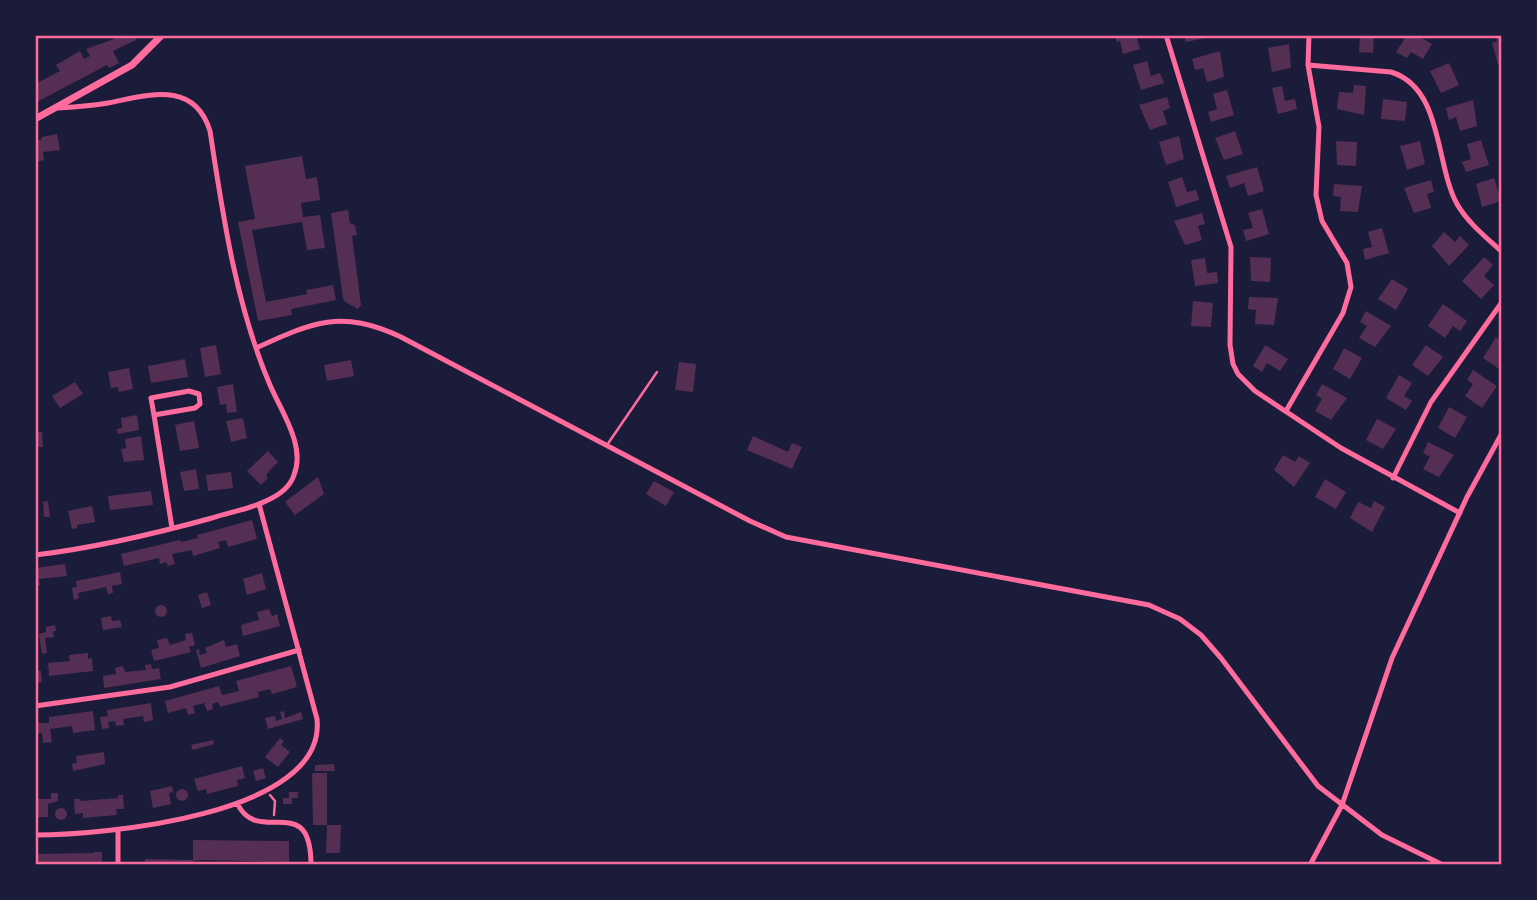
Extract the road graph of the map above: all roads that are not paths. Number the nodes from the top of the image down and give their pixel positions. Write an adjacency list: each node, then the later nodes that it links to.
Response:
1 (162, 35): 5 (street)
2 (1166, 35): 11 (street)
3 (1309, 35): 4 (street)
4 (1308, 65): 7 (street); 11 (street)
5 (55, 108): 6 (street); 9 (street)
6 (35, 118)
7 (1502, 252)
8 (1502, 302): 15 (street)
9 (256, 348): 14 (street); 16 (street)
10 (657, 372): 14 (lane)
11 (1286, 411): 15 (street)
12 (154, 415): 12 (street); 18 (street)
13 (1502, 433): 17 (street)
14 (607, 445): 23 (street)
15 (1393, 478): 17 (street)
16 (259, 504): 18 (street); 20 (street)
17 (1460, 513): 23 (street)
18 (173, 528): 19 (street)
19 (35, 555)
20 (299, 650): 21 (street); 22 (street)
21 (35, 706)
22 (237, 803): 24 (street); 27 (street)
23 (1342, 805): 28 (street); 29 (street)
24 (118, 830): 25 (street); 26 (street)
25 (35, 835)
26 (118, 865)
27 (311, 865)
28 (1310, 865)
29 (1443, 865)

